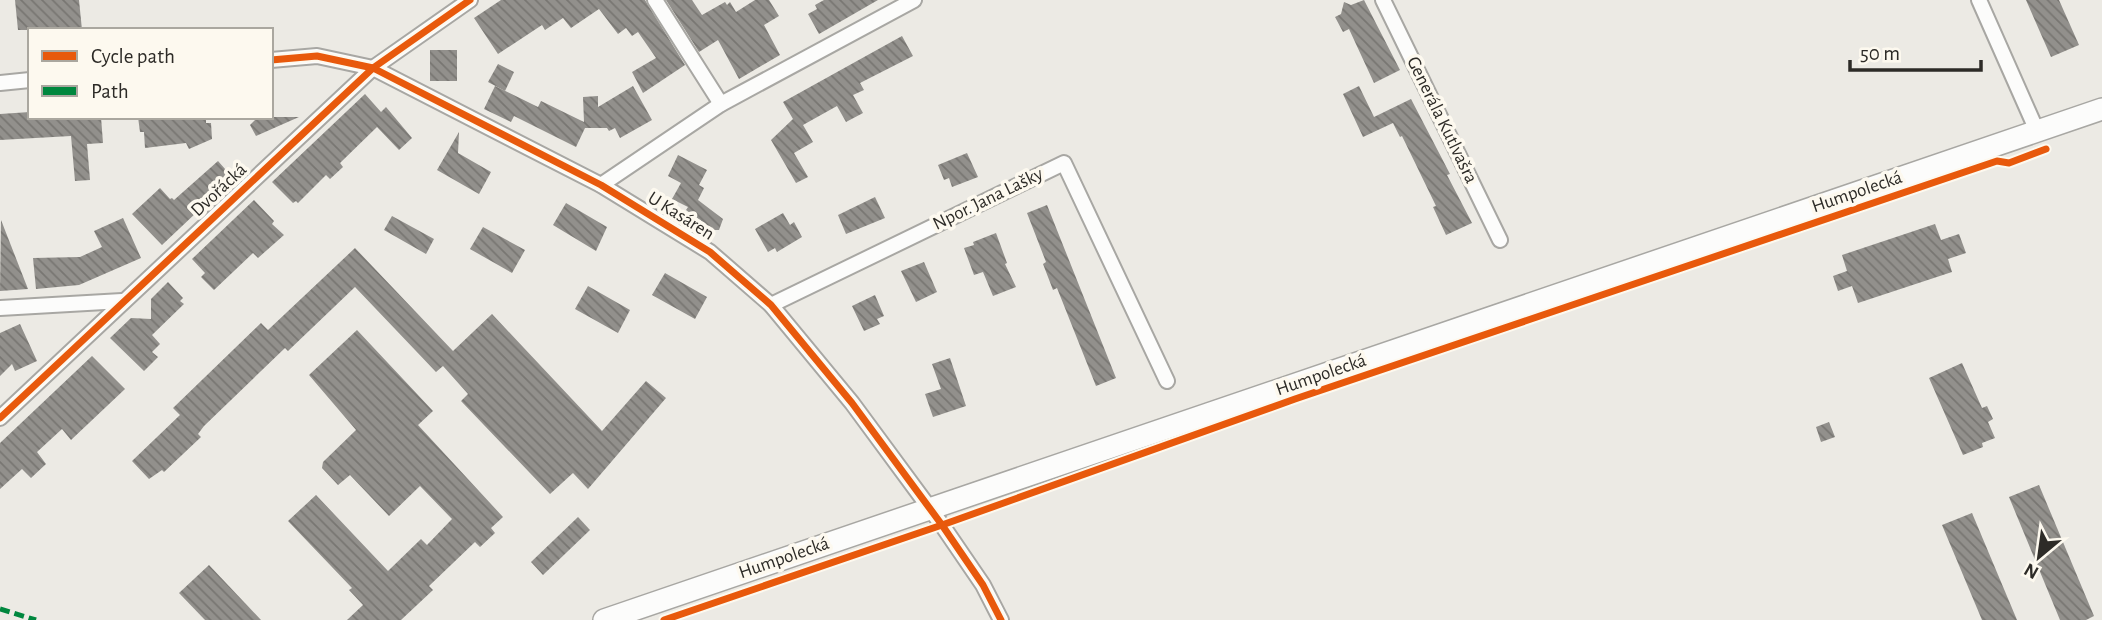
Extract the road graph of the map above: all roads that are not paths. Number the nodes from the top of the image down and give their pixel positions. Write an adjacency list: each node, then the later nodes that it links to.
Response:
1 (470, 0): 7 (street, Dvořácká)
2 (654, 0): 10 (street)
3 (914, 0): 10 (street)
4 (1383, 0): 14 (street, Generála Kutlvašra)
5 (1979, 0): 12 (street)
6 (273, 60): 7 (street, U Kasáren)
7 (373, 68): 13 (street, U Kasáren); 15 (street, Dvořácká)
8 (28, 80): 9 (street)
9 (0, 83)
10 (720, 104): 13 (street)
11 (2102, 109): 12 (main road, Humpolecká)
12 (2037, 131): 20 (main road, Humpolecká)
13 (601, 185): 16 (street, U Kasáren)
14 (1500, 240)
15 (122, 301): 17 (street); 19 (street, Dvořácká)
16 (771, 305): 18 (street, Npor. Jana Lašky); 20 (street, U Kasáren)
17 (0, 308)
18 (1167, 381)
19 (0, 418)
20 (928, 508): 21 (main road, Humpolecká); 22 (street, U Kasáren)
21 (604, 620)
22 (1001, 620)

